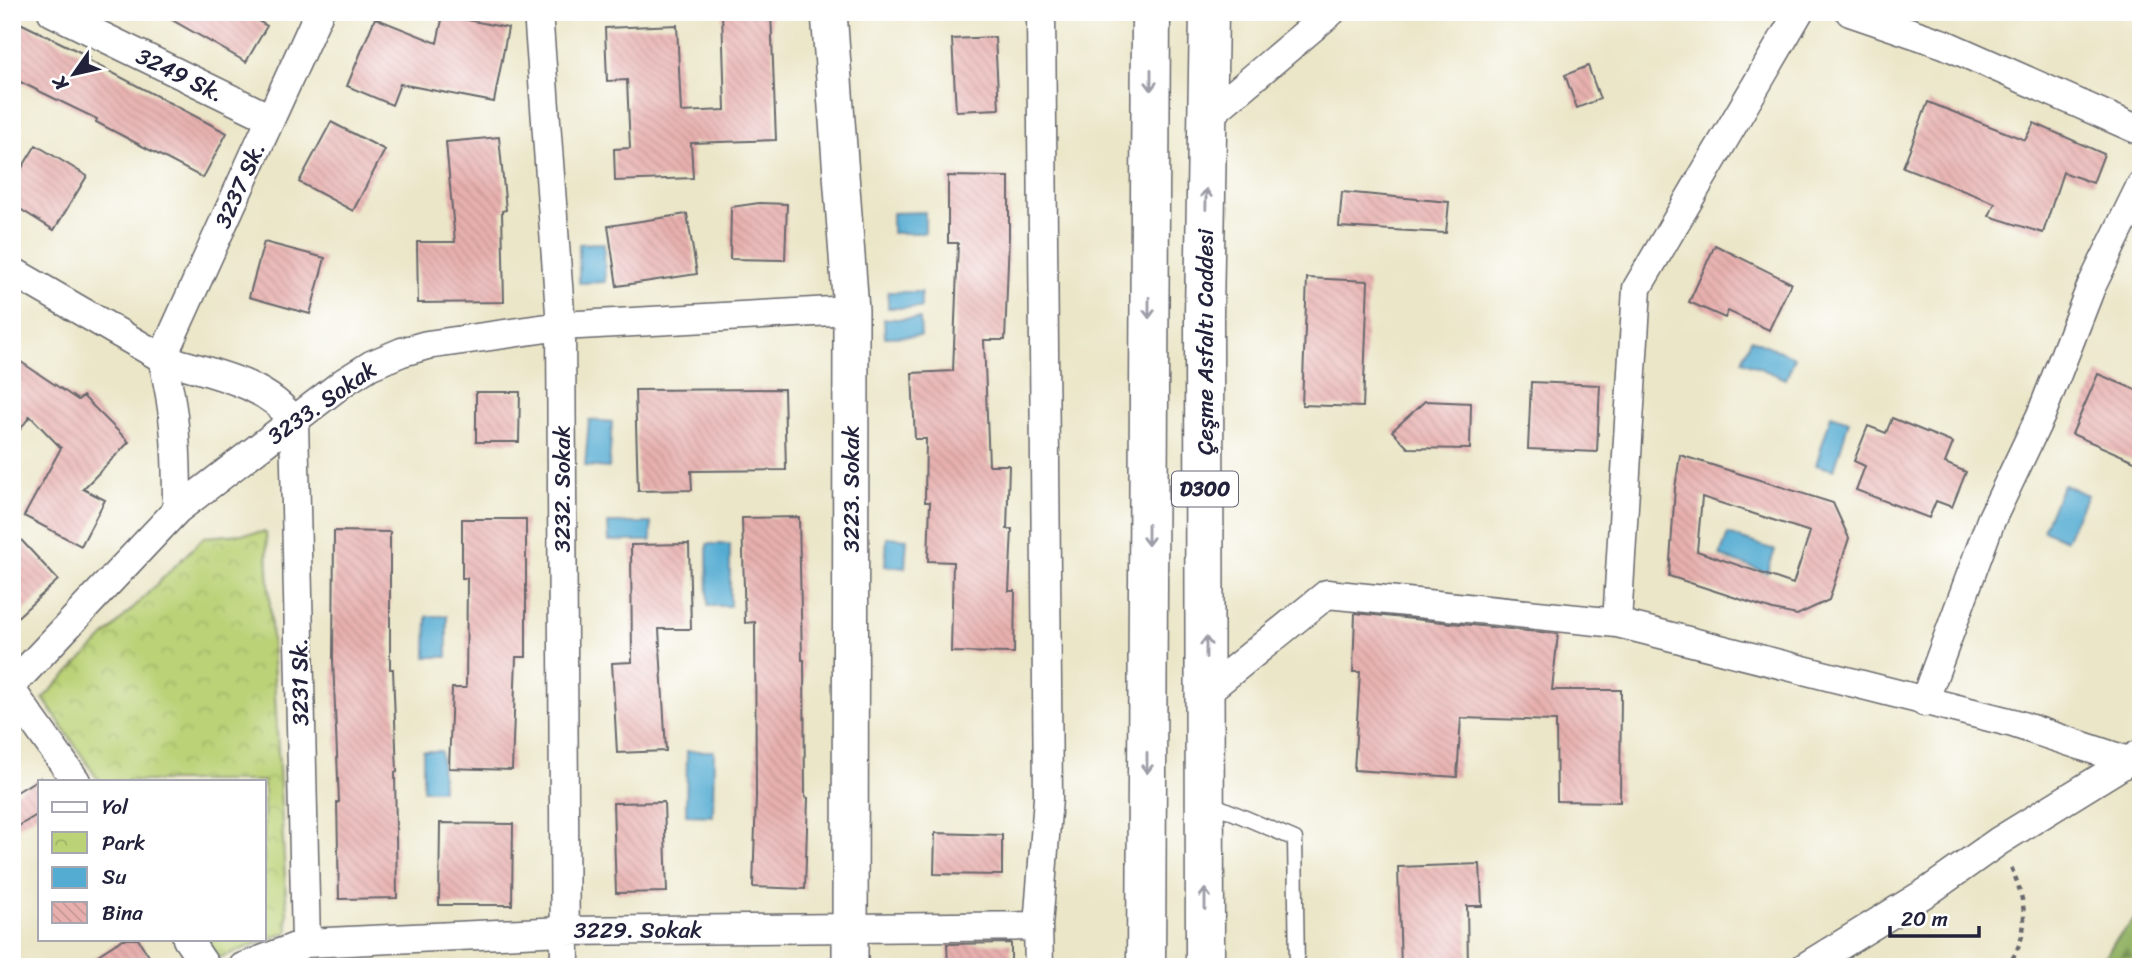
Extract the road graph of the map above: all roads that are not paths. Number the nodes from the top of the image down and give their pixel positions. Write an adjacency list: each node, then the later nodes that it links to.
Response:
1 (52, 12): 12 (street, 3249 Sk.)
2 (319, 12): 12 (street, 3237 Sk.)
3 (538, 12): 17 (street, 3232. Sokak)
4 (829, 12): 16 (street, 3223. Sokak)
5 (1041, 12): 29 (street)
6 (1151, 12): 39 (highway, D300, one-way to 39)
7 (1209, 12): 11 (highway, Çeşme Asfaltı Caddesi / D300)
8 (1799, 12): 21 (street)
9 (1850, 12): 13 (street)
10 (1320, 17): 11 (street)
11 (1207, 117): 24 (highway, Çeşme Asfaltı Caddesi / D300, one-way to 11)
12 (270, 118): 18 (street, 3237 Sk.)
13 (2141, 131)
14 (2141, 185): 25 (street)
15 (12, 271): 18 (street)
16 (850, 310): 17 (street, 3233. Sokak); 30 (street, 3223. Sokak)
17 (561, 327): 19 (street, 3233. Sokak); 31 (street, 3232. Sokak)
18 (162, 358): 19 (street); 20 (street)
19 (294, 421): 20 (street, 3233. Sokak); 33 (street, 3231 Sk.)
20 (177, 510): 22 (street, 3233. Sokak)
21 (1617, 623): 24 (street); 25 (street)
22 (12, 685)
23 (12, 691): 27 (street)
24 (1206, 692): 28 (highway, Çeşme Asfaltı Caddesi / D300)
25 (1924, 702): 26 (street)
26 (2134, 757): 42 (street)
27 (75, 780)
28 (1205, 800): 40 (highway, Çeşme Asfaltı Caddesi / D300, one-way to 28); 41 (lane)
29 (1038, 926): 30 (street, 3229. Sokak); 38 (street)
30 (850, 929): 31 (street, 3229. Sokak); 37 (street, 3223. Sokak)
31 (564, 931): 33 (street, 3229. Sokak); 36 (street, 3232. Sokak)
32 (188, 940): 34 (street)
33 (306, 943): 35 (street, 3229. Sokak)
34 (206, 967)
35 (243, 967)
36 (565, 967)
37 (850, 967)
38 (1038, 967)
39 (1146, 967)
40 (1205, 967)
41 (1297, 967)
42 (1805, 967)

